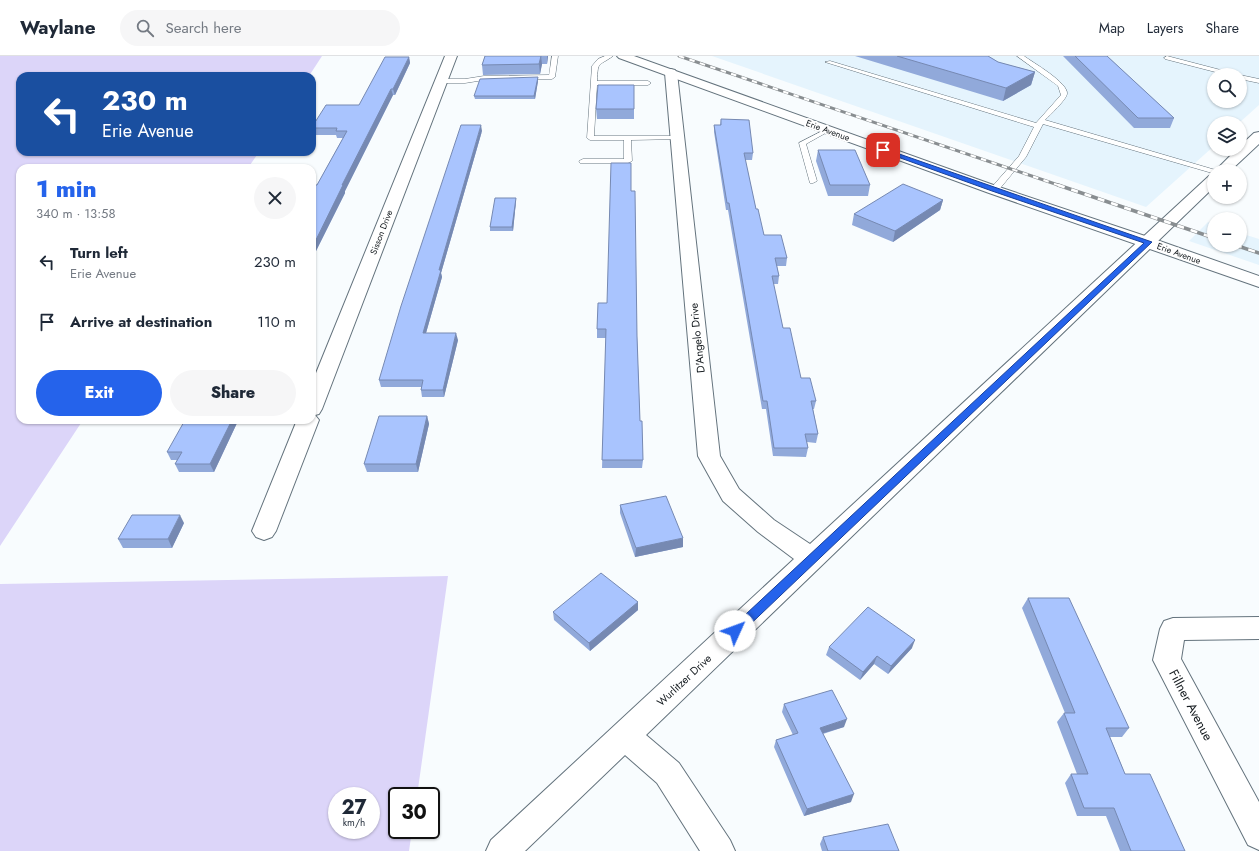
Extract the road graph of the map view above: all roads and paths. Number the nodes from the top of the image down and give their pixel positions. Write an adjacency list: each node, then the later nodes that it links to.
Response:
1 (451, 56): 11 (street, Sisson Drive)
2 (555, 56): 11 (lane)
3 (610, 56): 13 (lane)
4 (1020, 56): 15 (lane)
5 (630, 57): 9 (street, Erie Avenue)
6 (1166, 58): 8 (lane)
7 (828, 62): 15 (lane)
8 (1207, 68)
9 (671, 73): 16 (street, Erie Avenue); 19 (street, D'Angelo Drive)
10 (1247, 79): 12 (lane)
11 (441, 81): 28 (street, Sisson Drive)
12 (1259, 82)
13 (593, 83): 14 (lane); 18 (lane)
14 (648, 83)
15 (1040, 124): 22 (lane); 25 (lane)
16 (828, 130): 23 (lane); 25 (street, Erie Avenue)
17 (1259, 136): 21 (street)
18 (627, 138): 19 (lane); 20 (lane)
19 (678, 138): 31 (street, D'Angelo Drive)
20 (583, 161)
21 (1229, 164)
22 (1207, 169)
23 (813, 181)
24 (1207, 186): 26 (street, Wurlitzer Drive)
25 (994, 190): 26 (street, Erie Avenue)
26 (1148, 242): 27 (street, Erie Avenue); 31 (street, Wurlitzer Drive)
27 (1259, 282)
28 (316, 399)
29 (306, 424): 30 (street)
30 (264, 531)
31 (812, 559): 33 (street, Wurlitzer Drive)
32 (1259, 628): 34 (street, Fillner Avenue)
33 (625, 735): 35 (street, Wurlitzer Drive); 36 (street)
34 (1259, 834)
35 (502, 851)
36 (719, 851)

